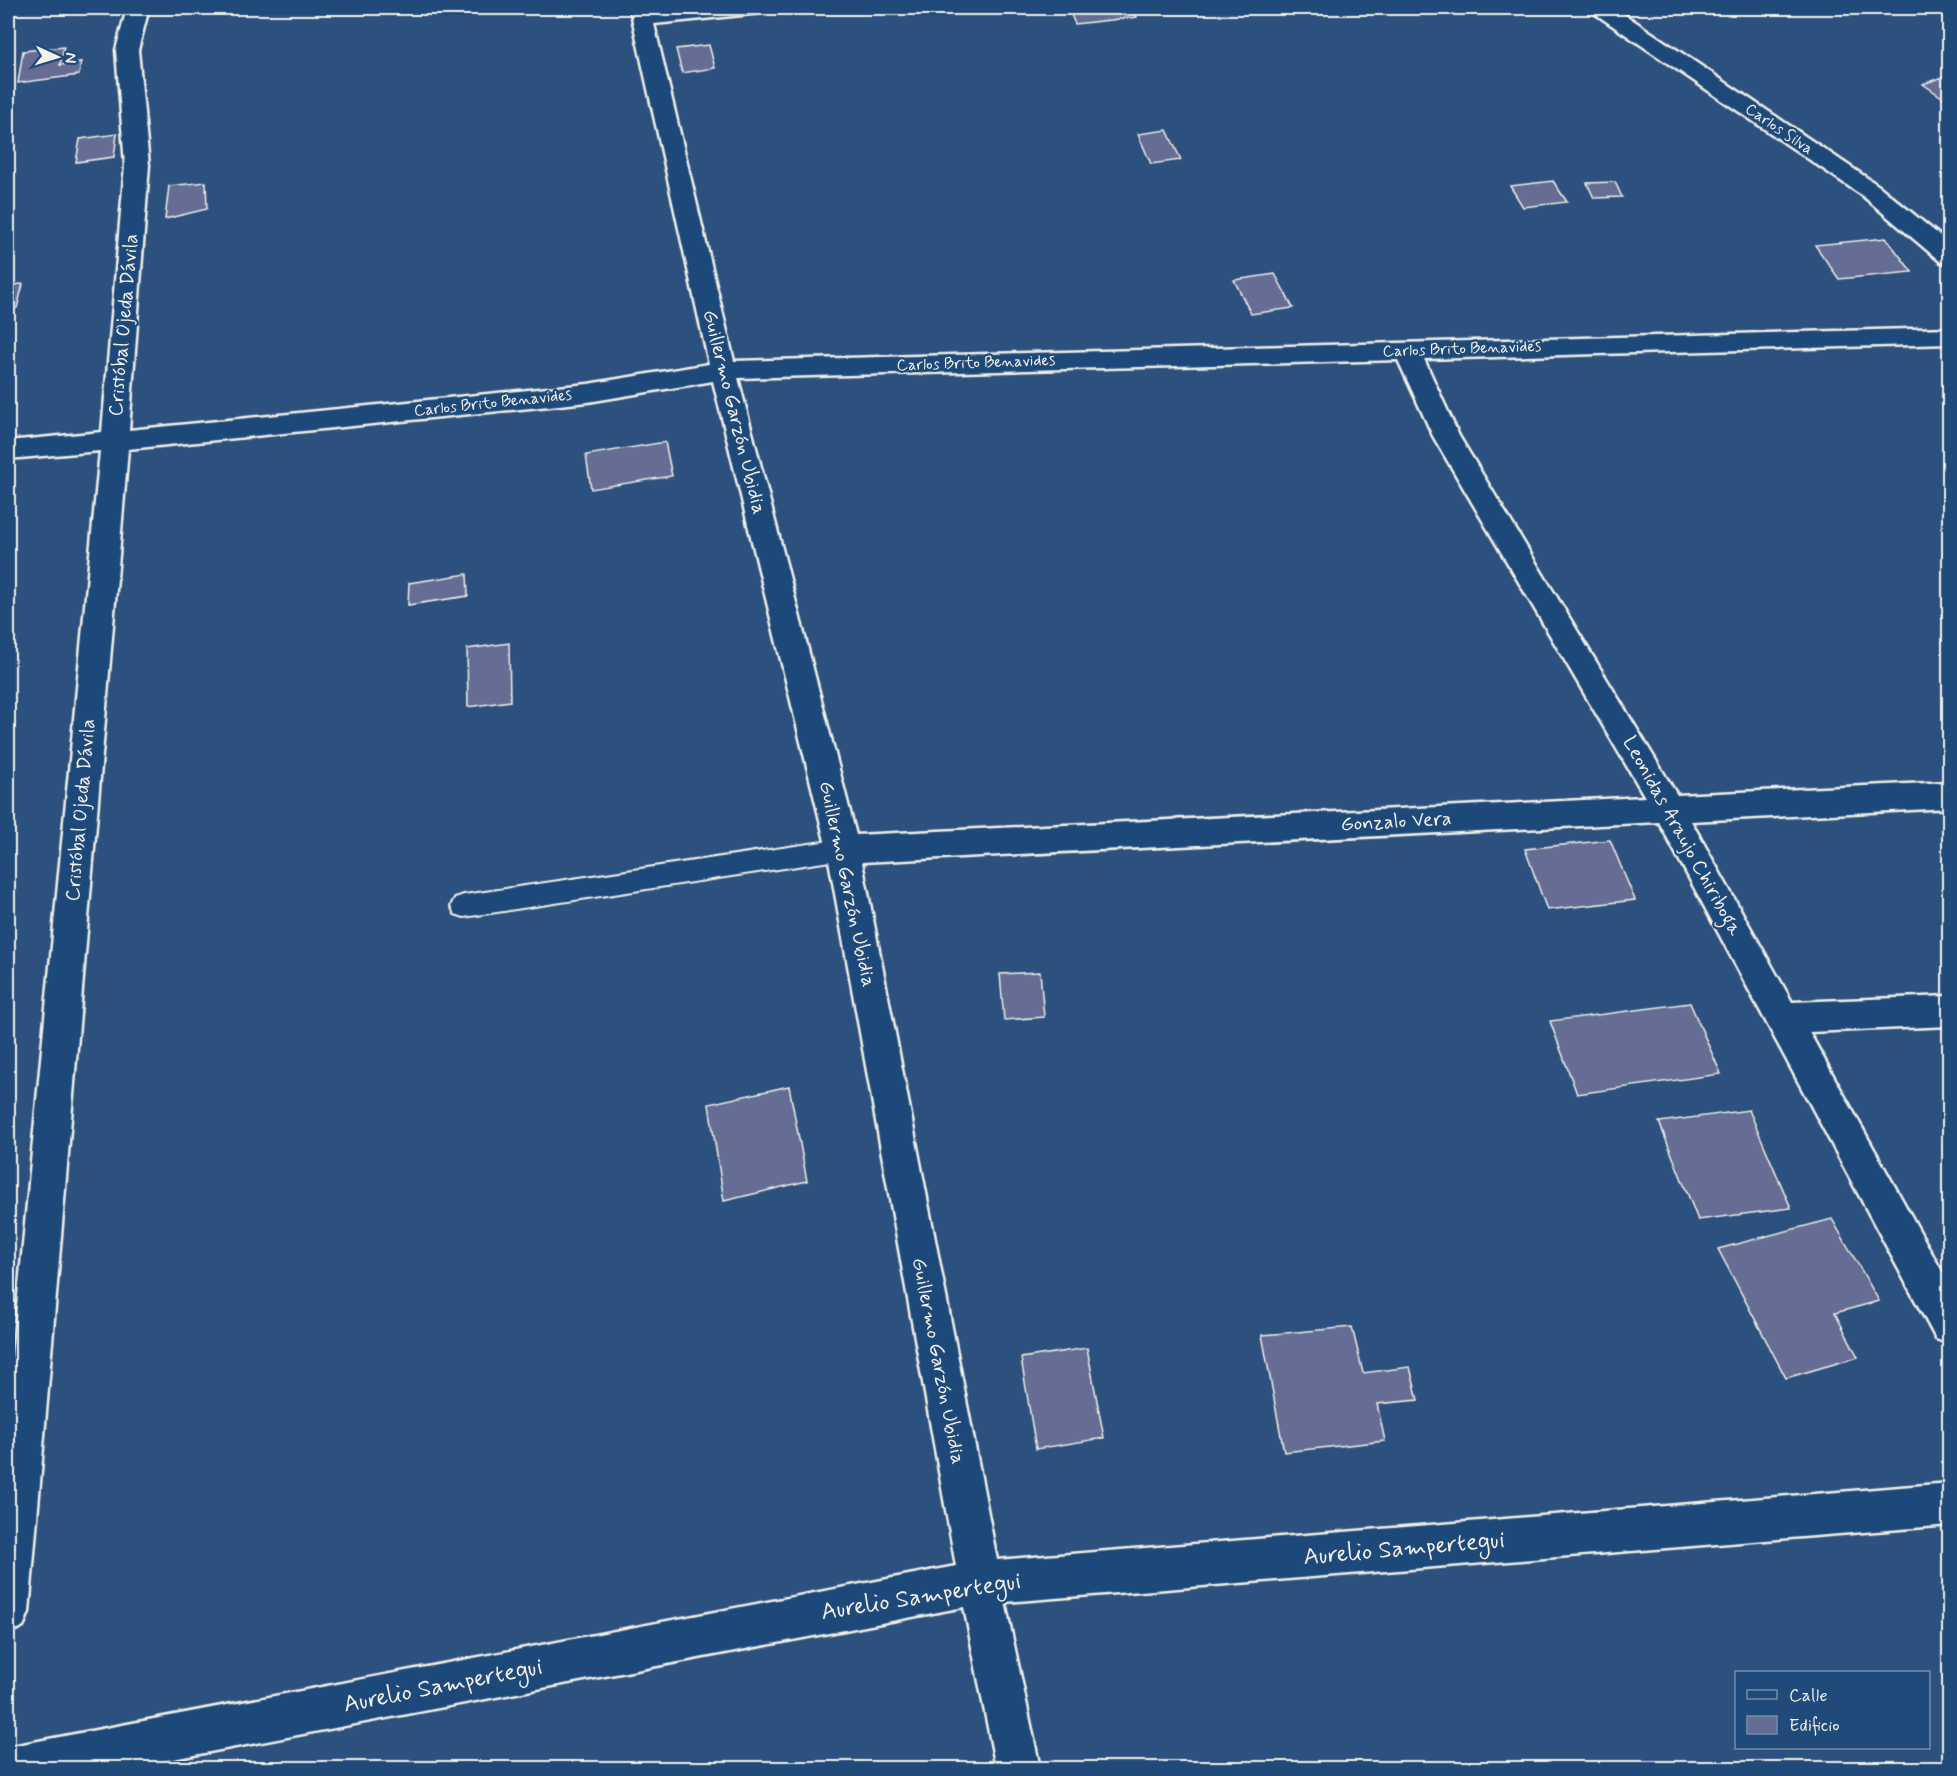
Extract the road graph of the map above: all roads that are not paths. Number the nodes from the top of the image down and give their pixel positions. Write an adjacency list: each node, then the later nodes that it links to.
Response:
1 (138, 8): 9 (street, Cristóbal Ojeda Dávila)
2 (752, 8): 4 (street)
3 (1602, 8): 5 (street, Carlos Silva)
4 (641, 13): 8 (street, Guillermo Garzón Ubidia)
5 (1950, 257)
6 (1950, 336): 7 (street, Carlos Brito Benavides)
7 (1407, 351): 8 (street, Carlos Brito Benavides); 12 (street, Leonidas Araujo Chiriboga)
8 (723, 370): 9 (street, Carlos Brito Benavides); 13 (street, Guillermo Garzón Ubidia)
9 (115, 440): 10 (street, Carlos Brito Benavides); 20 (street, Cristóbal Ojeda Dávila)
10 (8, 450)
11 (1950, 795): 12 (street, Gonzalo Vera)
12 (1668, 808): 13 (street, Gonzalo Vera); 16 (street, Leonidas Araujo Chiriboga)
13 (843, 849): 14 (lane); 19 (street, Guillermo Garzón Ubidia)
14 (464, 906)
15 (1950, 1011): 16 (street)
16 (1783, 1018): 17 (street, Leonidas Araujo Chiriboga)
17 (1950, 1325)
18 (1950, 1504): 19 (street, Aurelio Sampertegui)
19 (980, 1583): 21 (street, Aurelio Sampertegui); 22 (street, Guillermo Garzón Ubidia)
20 (8, 1612)
21 (12, 1768)
22 (1018, 1768)

